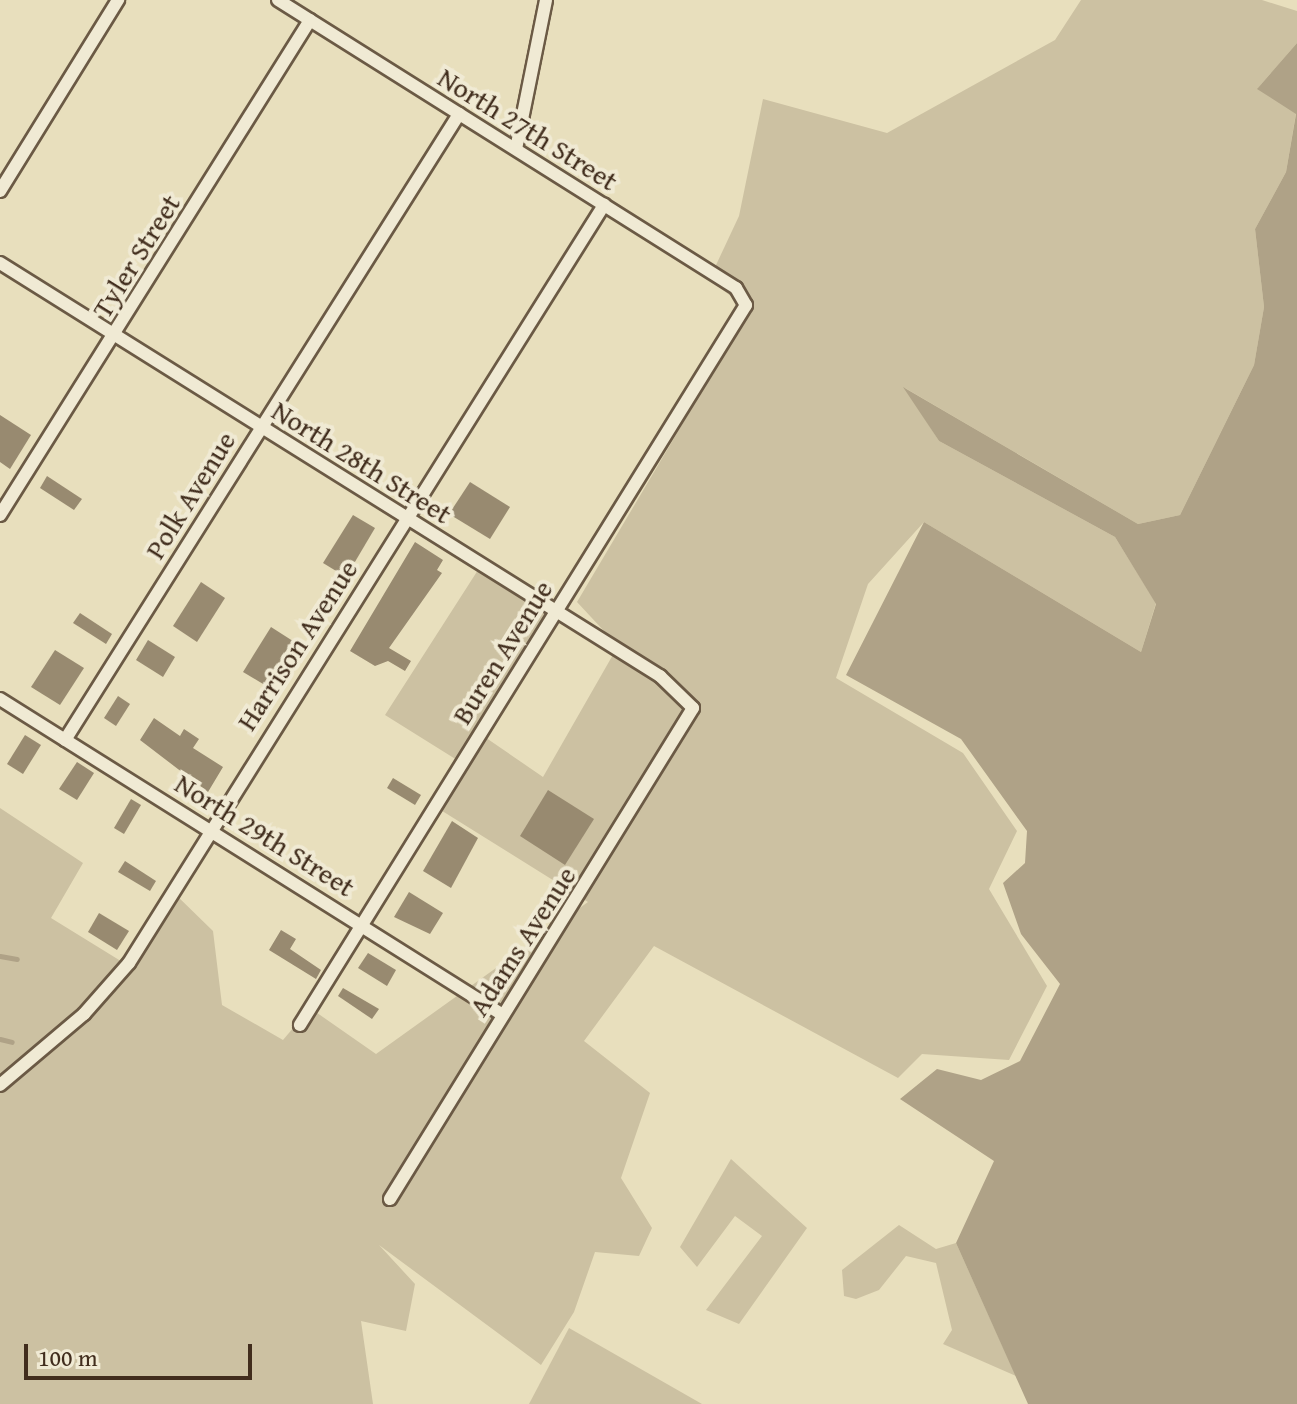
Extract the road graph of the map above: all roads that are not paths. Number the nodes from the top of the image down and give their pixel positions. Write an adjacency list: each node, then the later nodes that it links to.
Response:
1 (118, 0): 7 (street)
2 (278, 0): 4 (street, North 27th Street)
3 (546, 0): 6 (street)
4 (310, 20): 5 (street, North 27th Street); 11 (street, Tyler Street)
5 (459, 114): 6 (street, North 27th Street); 12 (street, Polk Avenue)
6 (516, 149): 8 (street, North 27th Street)
7 (0, 191)
8 (604, 205): 10 (street, North 27th Street); 14 (street, Harrison Avenue)
9 (0, 263): 11 (street, North 28th Street)
10 (746, 305): 15 (street, Buren Avenue)
11 (116, 334): 12 (street, North 28th Street); 13 (street, Tyler Street)
12 (261, 426): 14 (street, North 28th Street); 18 (street, Polk Avenue)
13 (0, 515)
14 (407, 518): 15 (street, North 28th Street); 19 (street, Harrison Avenue)
15 (556, 611): 17 (street, North 28th Street); 20 (street, Buren Avenue)
16 (0, 699): 18 (street, North 29th Street)
17 (693, 708): 21 (street, Adams Avenue)
18 (65, 740): 19 (street, North 29th Street)
19 (209, 829): 20 (street, North 29th Street); 23 (street, Harrison Avenue)
20 (361, 924): 21 (street, North 29th Street); 22 (street, Buren Avenue)
21 (503, 1015): 24 (street, Adams Avenue)
22 (300, 1025)
23 (0, 1085)
24 (390, 1199)

